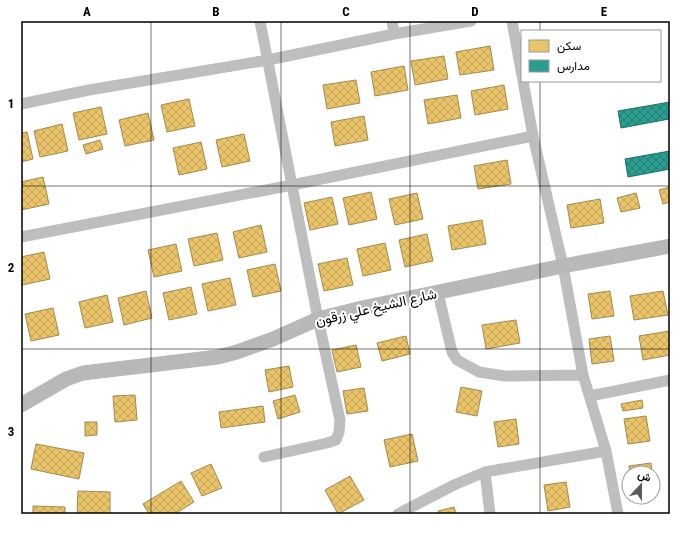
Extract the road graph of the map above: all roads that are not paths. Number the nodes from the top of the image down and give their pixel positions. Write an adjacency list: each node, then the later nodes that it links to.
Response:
1 (260, 21): 6 (street)
2 (392, 21): 5 (street)
3 (471, 21): 5 (street)
4 (512, 21): 7 (street)
5 (394, 34): 6 (street)
6 (268, 60): 9 (street); 11 (street)
7 (521, 70)
8 (523, 82): 10 (street)
9 (21, 104)
10 (533, 136): 11 (street); 14 (street)
11 (292, 185): 12 (street); 16 (street)
12 (21, 237)
13 (670, 246): 14 (main road, شارع الشيخ علي زرقون)
14 (563, 266): 15 (main road, شارع الشيخ علي زرقون); 17 (street)
15 (438, 293): 16 (main road, شارع الشيخ علي زرقون); 17 (street)
16 (318, 319): 20 (main road, شارع الشيخ علي زرقون); 22 (street)
17 (583, 374): 19 (street)
18 (670, 380): 19 (street)
19 (590, 396): 21 (street)
20 (21, 405)
21 (606, 451): 23 (street); 26 (street)
22 (264, 458)
23 (486, 472): 24 (street); 25 (street)
24 (398, 514)
25 (490, 514)
26 (618, 514)

